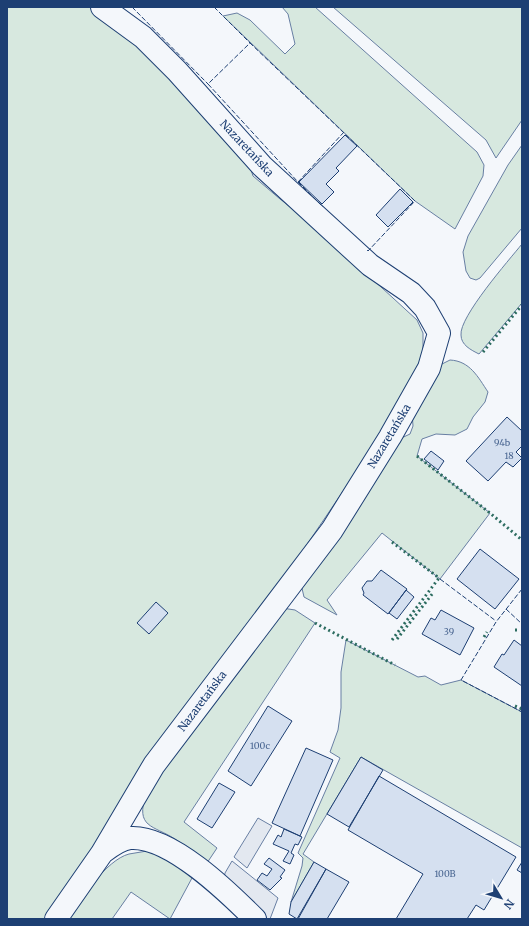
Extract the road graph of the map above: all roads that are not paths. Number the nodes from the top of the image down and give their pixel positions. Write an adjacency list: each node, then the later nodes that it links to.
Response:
1 (102, 7): 2 (street, Nazaretańska)
2 (102, 853): 3 (street, Nazaretańska); 4 (street)
3 (56, 919)
4 (255, 919)

